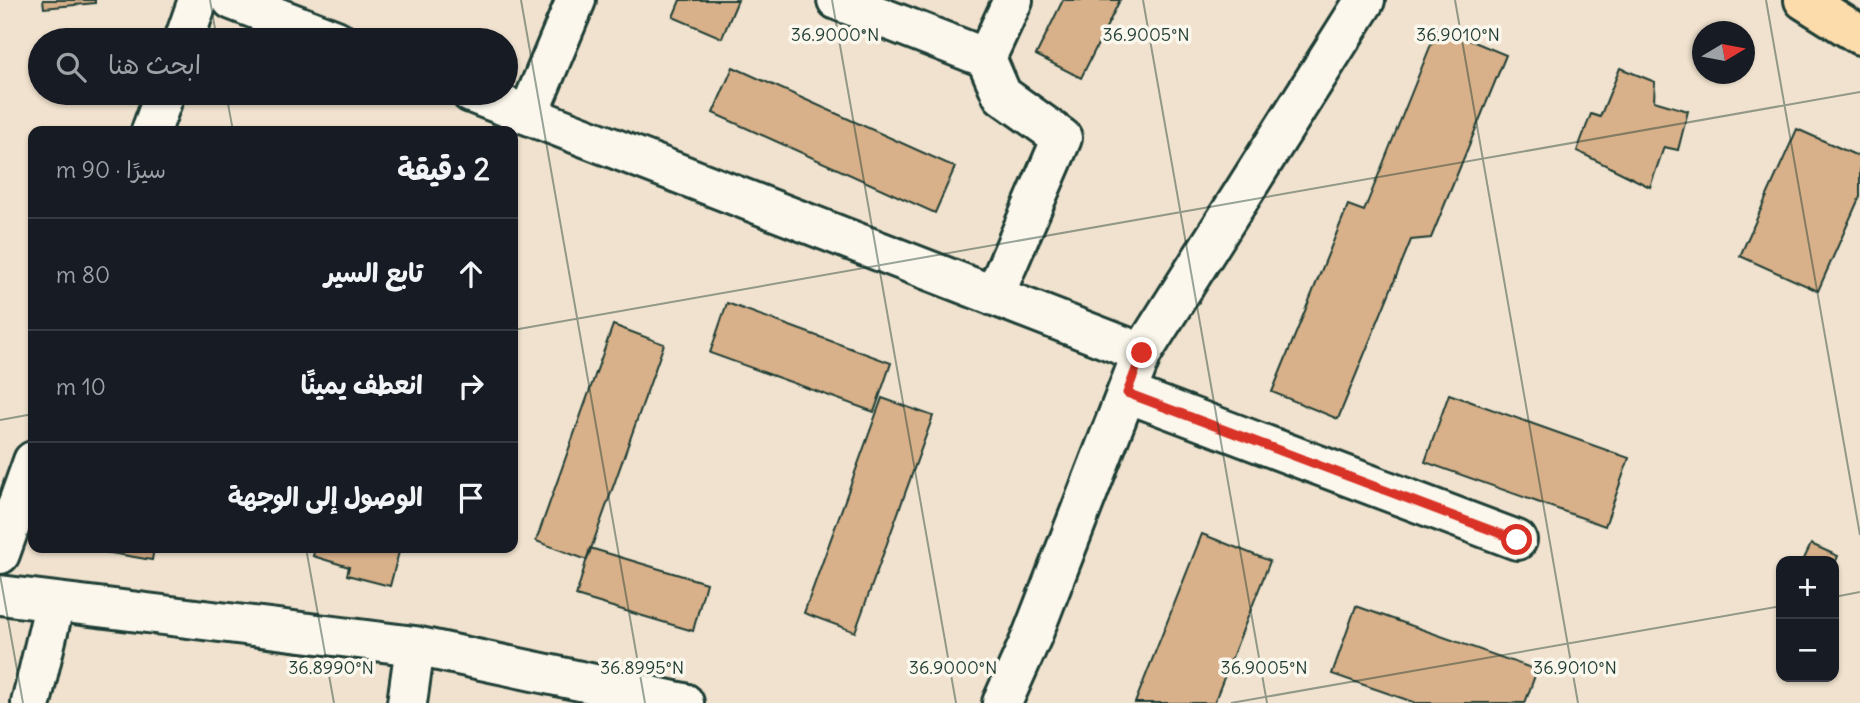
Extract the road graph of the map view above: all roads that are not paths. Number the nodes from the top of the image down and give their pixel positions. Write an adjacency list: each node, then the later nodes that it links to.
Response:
1 (198, 0): 8 (street)
2 (232, 0): 9 (street)
3 (576, 0): 14 (street)
4 (837, 0): 11 (street)
5 (1013, 0): 11 (street)
6 (1365, 0): 17 (street)
7 (1804, 0): 10 (main road)
8 (188, 28)
9 (305, 28)
10 (1860, 35)
11 (986, 58): 16 (street)
12 (161, 105): 15 (street)
13 (502, 105): 14 (street)
14 (528, 115): 16 (street)
15 (153, 126)
16 (994, 296): 17 (street)
17 (1142, 353): 18 (street)
18 (1127, 393): 20 (street); 28 (street)
19 (28, 475): 21 (street)
20 (1517, 540)
21 (0, 554)
22 (0, 595): 23 (street)
23 (55, 602): 24 (street); 25 (street)
24 (415, 646): 26 (street); 27 (street)
25 (31, 703)
26 (407, 703)
27 (684, 703)
28 (1002, 703)

